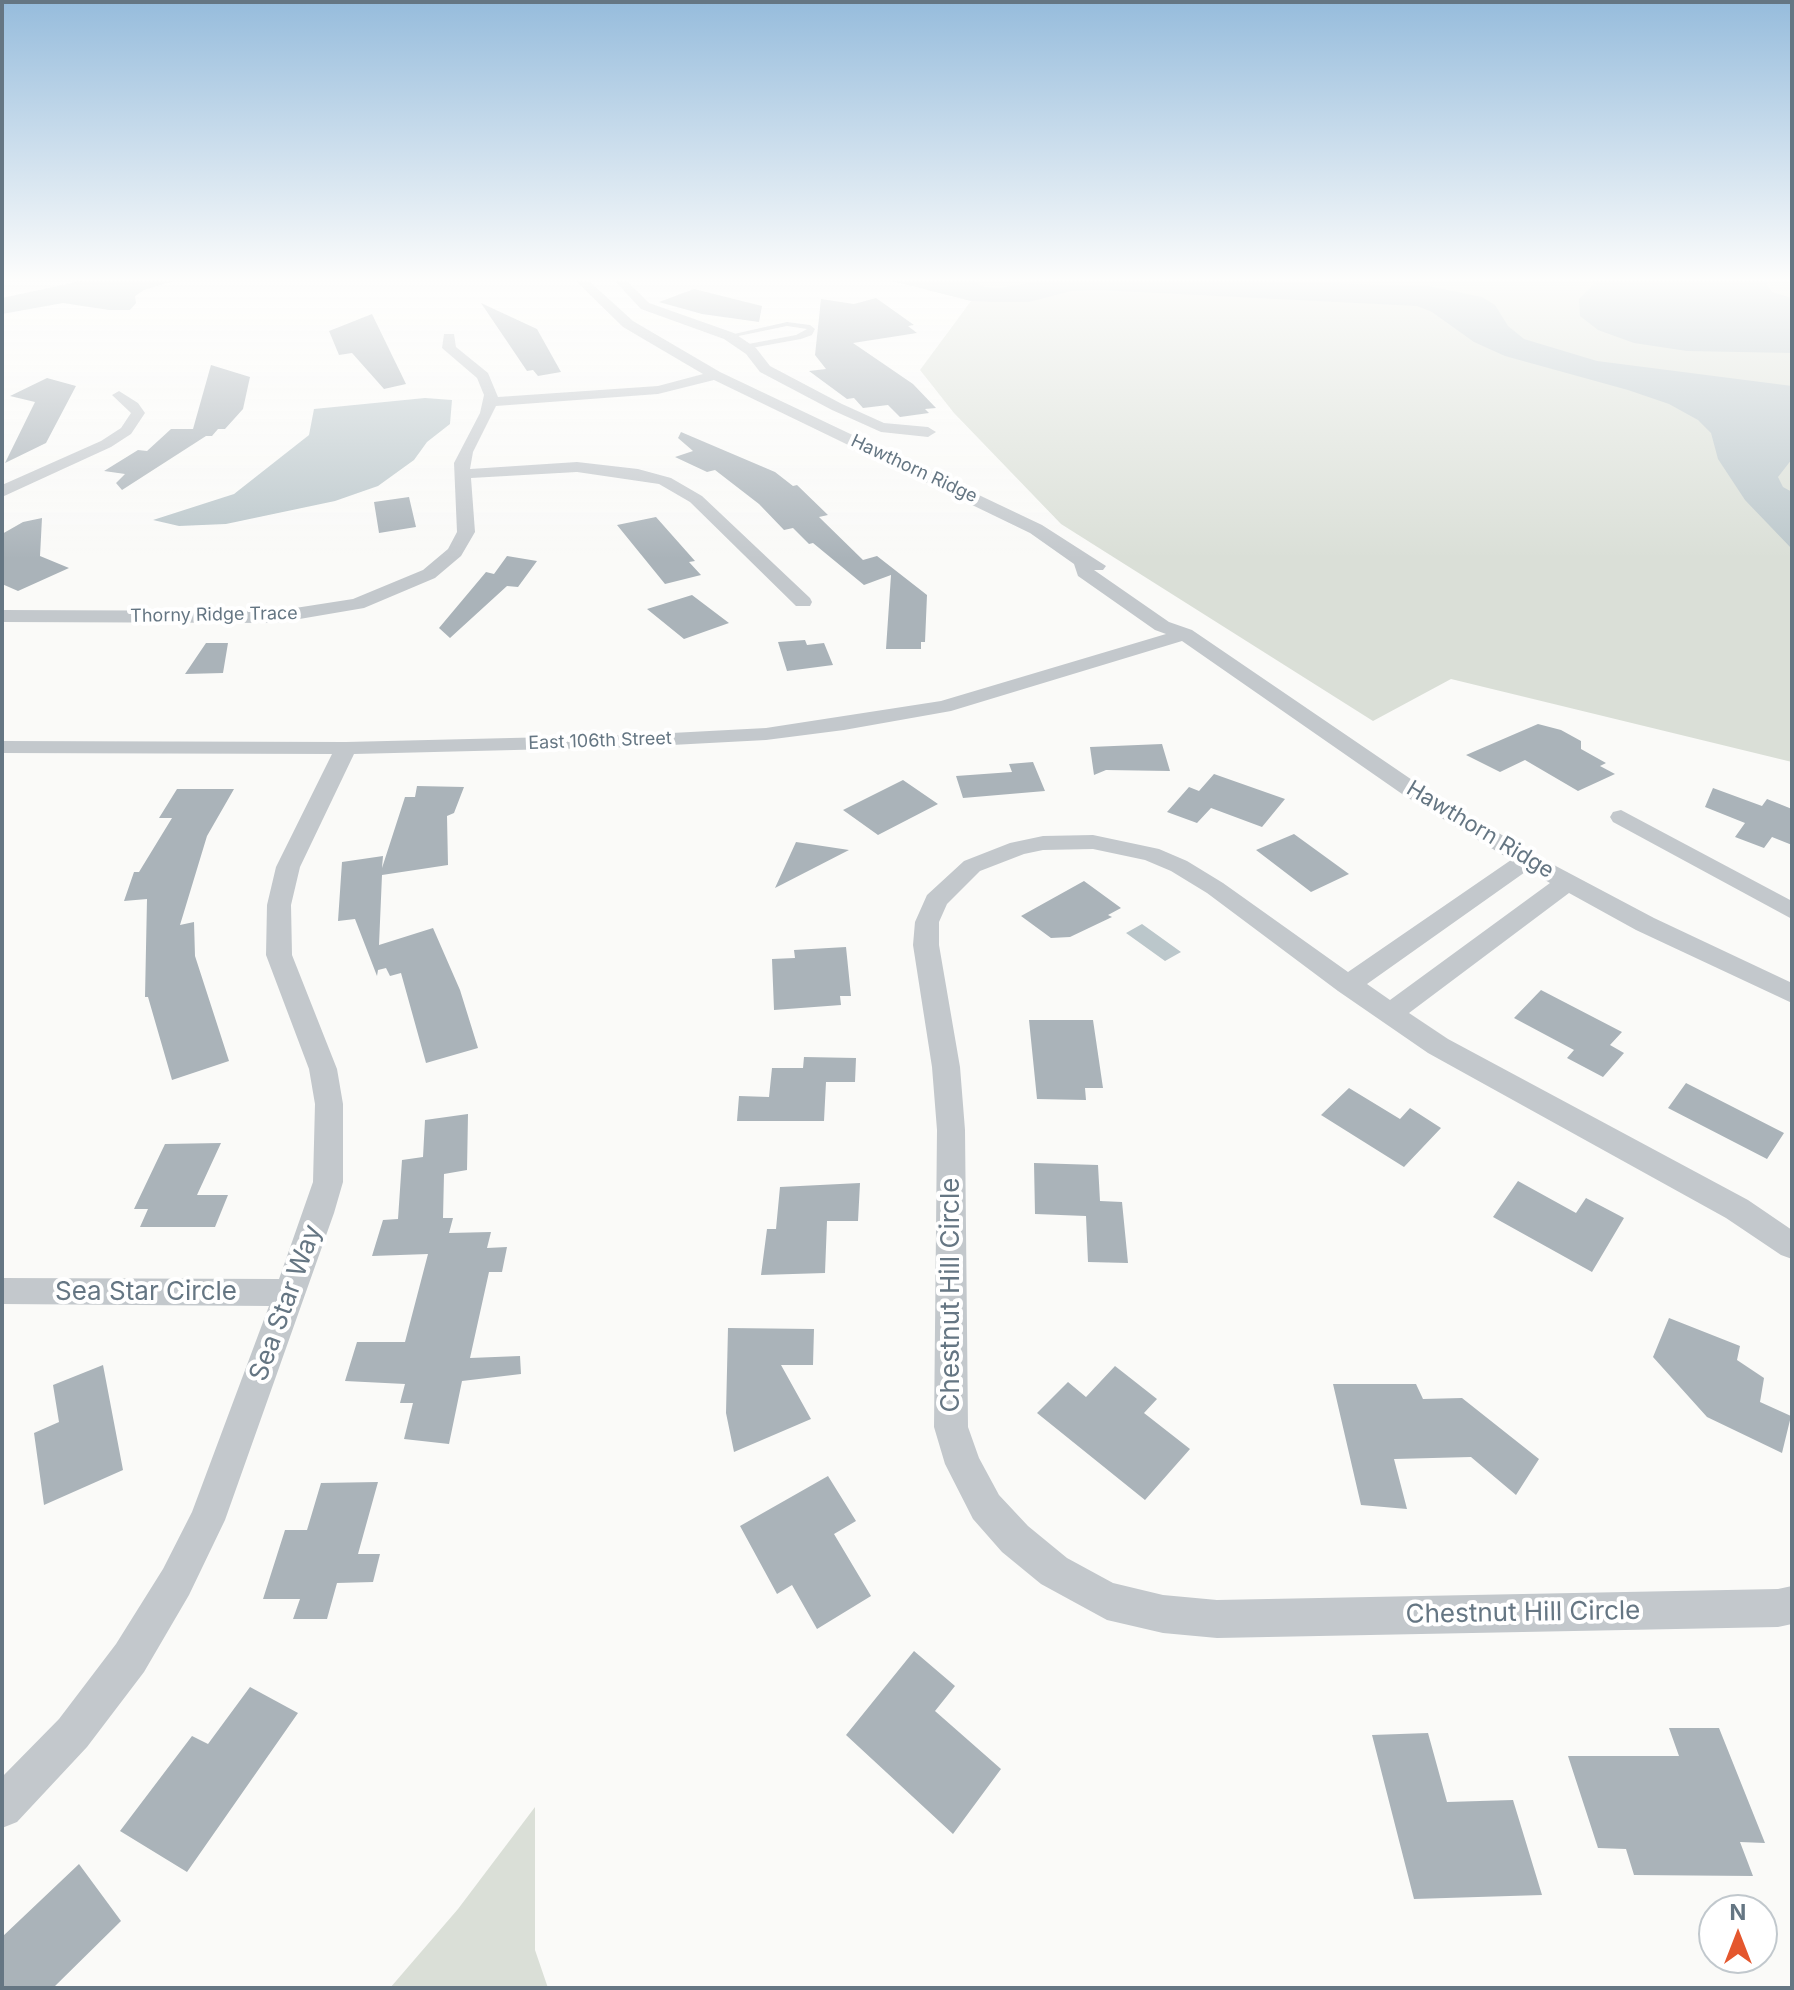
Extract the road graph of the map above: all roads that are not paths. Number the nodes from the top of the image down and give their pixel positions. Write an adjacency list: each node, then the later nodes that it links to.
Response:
1 (480, 374): 7 (street)
2 (669, 374): 6 (street)
3 (775, 374): 8 (street)
4 (715, 375): 6 (street); 13 (street, Hawthorn Ridge)
5 (119, 395): 10 (street)
6 (588, 396): 7 (street)
7 (490, 402): 9 (street, Thorny Ridge Trace)
8 (928, 432)
9 (461, 474): 11 (street); 12 (street, Thorny Ridge Trace)
10 (2, 492)
11 (803, 602)
12 (2, 616)
13 (1185, 634): 15 (street, East 106th Street); 17 (street, Hawthorn Ridge)
14 (2, 747): 15 (street, East 106th Street)
15 (346, 748): 25 (street, Sea Star Way)
16 (1621, 817): 19 (street)
17 (1527, 860): 18 (street, Hawthorn Ridge); 20 (street)
18 (1567, 882): 21 (street, Hawthorn Ridge); 22 (street)
19 (1792, 911)
20 (1347, 985): 22 (street, Chestnut Hill Circle); 26 (street, Chestnut Hill Circle)
21 (1792, 994)
22 (1390, 1013): 23 (street, Chestnut Hill Circle)
23 (1792, 1246)
24 (2, 1291): 25 (street, Sea Star Circle)
25 (290, 1293): 27 (street, Sea Star Way)
26 (1792, 1605)
27 (2, 1807)

